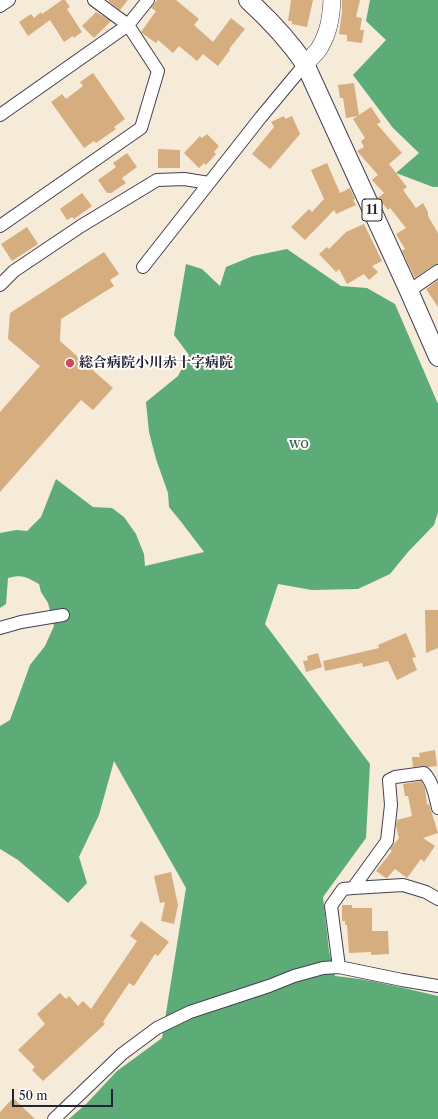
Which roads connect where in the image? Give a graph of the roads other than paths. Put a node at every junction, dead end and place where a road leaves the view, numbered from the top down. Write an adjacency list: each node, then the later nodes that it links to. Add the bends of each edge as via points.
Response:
1 (9, 0): 6 (street)
2 (94, 0): 7 (street)
3 (148, 0): 7 (street)
4 (248, 0): 8 (main road, 11, via 291,44)
5 (332, 0): 8 (street, via 328,31 320,48)
6 (0, 6)
7 (128, 25): 9 (street); 11 (street, via 158,71 141,128)
8 (305, 64): 10 (street); 15 (main road, 11)
9 (0, 115)
10 (209, 183): 12 (street); 14 (street, via 184,179 157,180 14,270)
11 (0, 226)
12 (143, 267)
13 (438, 271): 15 (street)
14 (0, 285)
15 (409, 291): 16 (main road, 11)
16 (438, 357)
17 (63, 615): 18 (street)
18 (0, 628)
19 (438, 808): 20 (street, via 429,778 424,773 389,780 387,841)
20 (353, 888): 21 (street, via 403,886 426,892); 22 (street, via 343,889 331,906)
21 (438, 899)
22 (339, 967): 23 (street); 24 (street, via 323,968 294,976 190,1012 157,1028 122,1054)
23 (438, 986)
24 (54, 1119)

